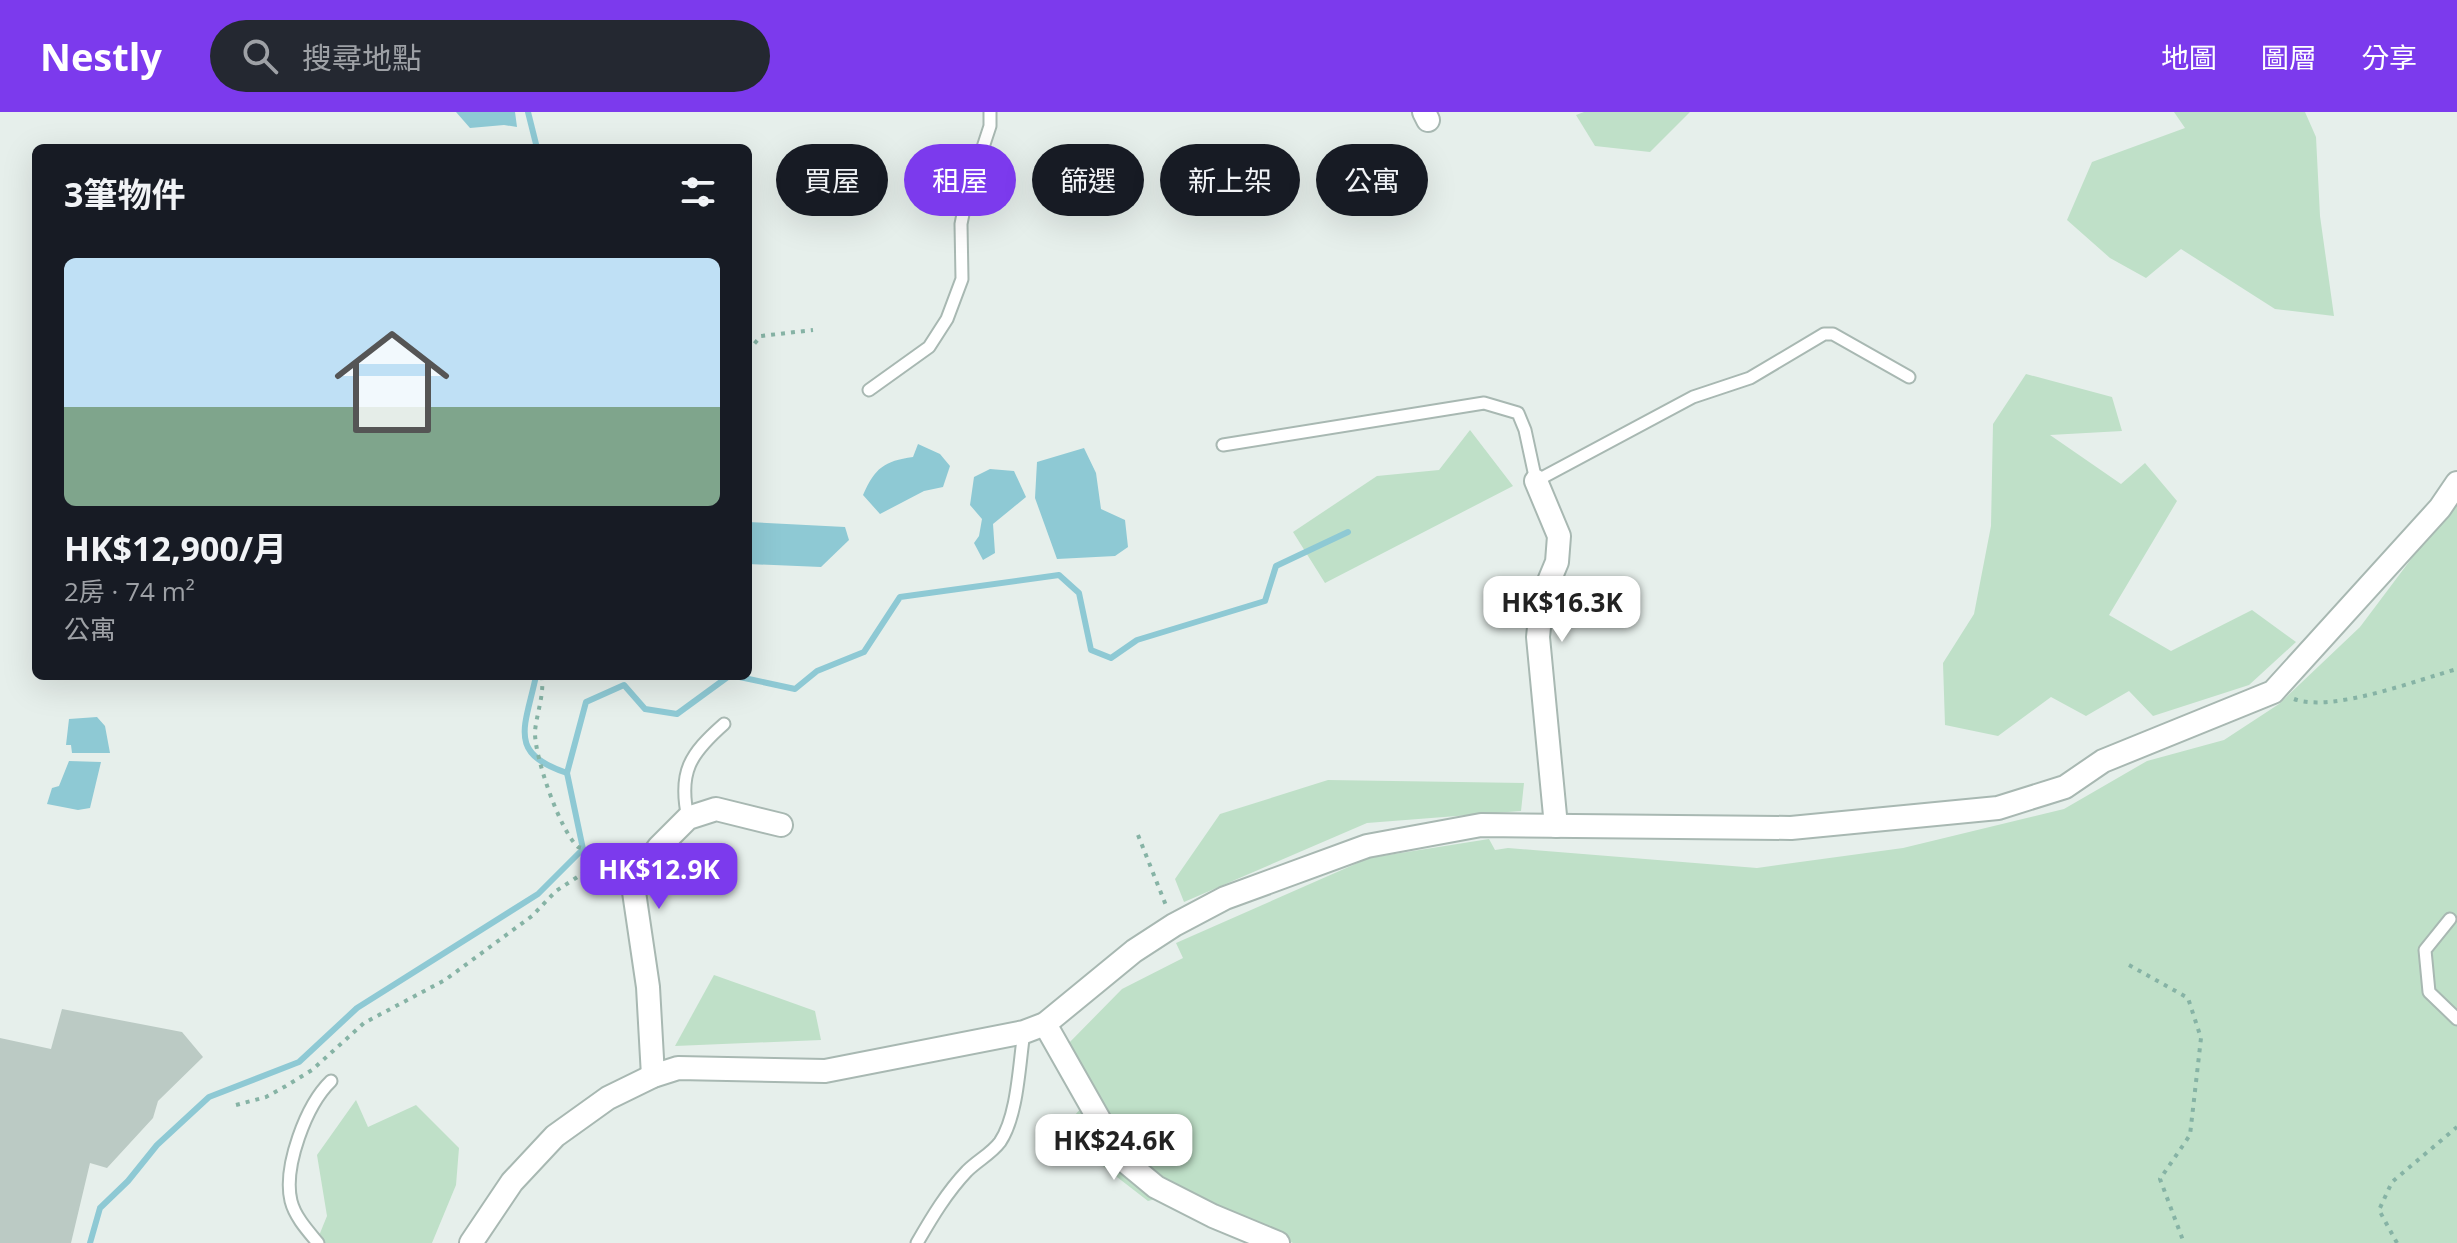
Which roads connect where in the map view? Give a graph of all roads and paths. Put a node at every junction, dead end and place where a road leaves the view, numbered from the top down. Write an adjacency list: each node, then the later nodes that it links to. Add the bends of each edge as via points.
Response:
1 (990, 112): 5 (lane, via 961,224 962,279 947,319 929,347)
2 (813, 330): 3 (path, via 761,336)
3 (752, 346)
4 (1909, 377): 7 (lane, via 1833,334 1824,334 1750,378 1693,397)
5 (869, 390)
6 (1223, 445): 7 (lane, via 1484,403 1518,413)
7 (1536, 481): 15 (street, via 1559,536 1557,562 1542,598 1538,637)
8 (2457, 483): 11 (street)
9 (2457, 669): 11 (path, via 2324,703 2300,702)
10 (542, 680): 24 (path, via 535,735 545,778 562,827 578,847 602,853 532,916 445,980 364,1023 286,1086)
11 (2273, 692): 15 (street, via 2103,761 2065,787 1998,808 1791,828)
12 (724, 724): 13 (lane, via 694,754 685,775 682,792)
13 (688, 818): 14 (street, via 716,809); 22 (street, via 659,847 634,892 648,987)
14 (781, 825)
15 (1556, 826): 18 (street, via 1481,825 1367,846 1225,898)
16 (1138, 835): 18 (path)
17 (2450, 919): 20 (lane, via 2425,950 2429,992)
18 (1174, 925): 21 (street)
19 (2129, 965): 30 (path, via 2188,998 2201,1038 2190,1135 2160,1179)
20 (2457, 1019)
21 (1035, 1028): 22 (street, via 825,1071 678,1068); 28 (lane, via 1006,1130 990,1154 969,1169 939,1205); 29 (street, via 1121,1158 1156,1187)
22 (653, 1076): 27 (street, via 608,1098 555,1136 512,1182)
23 (331, 1081): 26 (lane, via 295,1143 290,1200)
24 (236, 1105)
25 (2457, 1127): 31 (path, via 2392,1182 2379,1210)
26 (318, 1243)
27 (471, 1243)
28 (917, 1243)
29 (1278, 1243)
30 (2184, 1243)
31 (2397, 1243)

